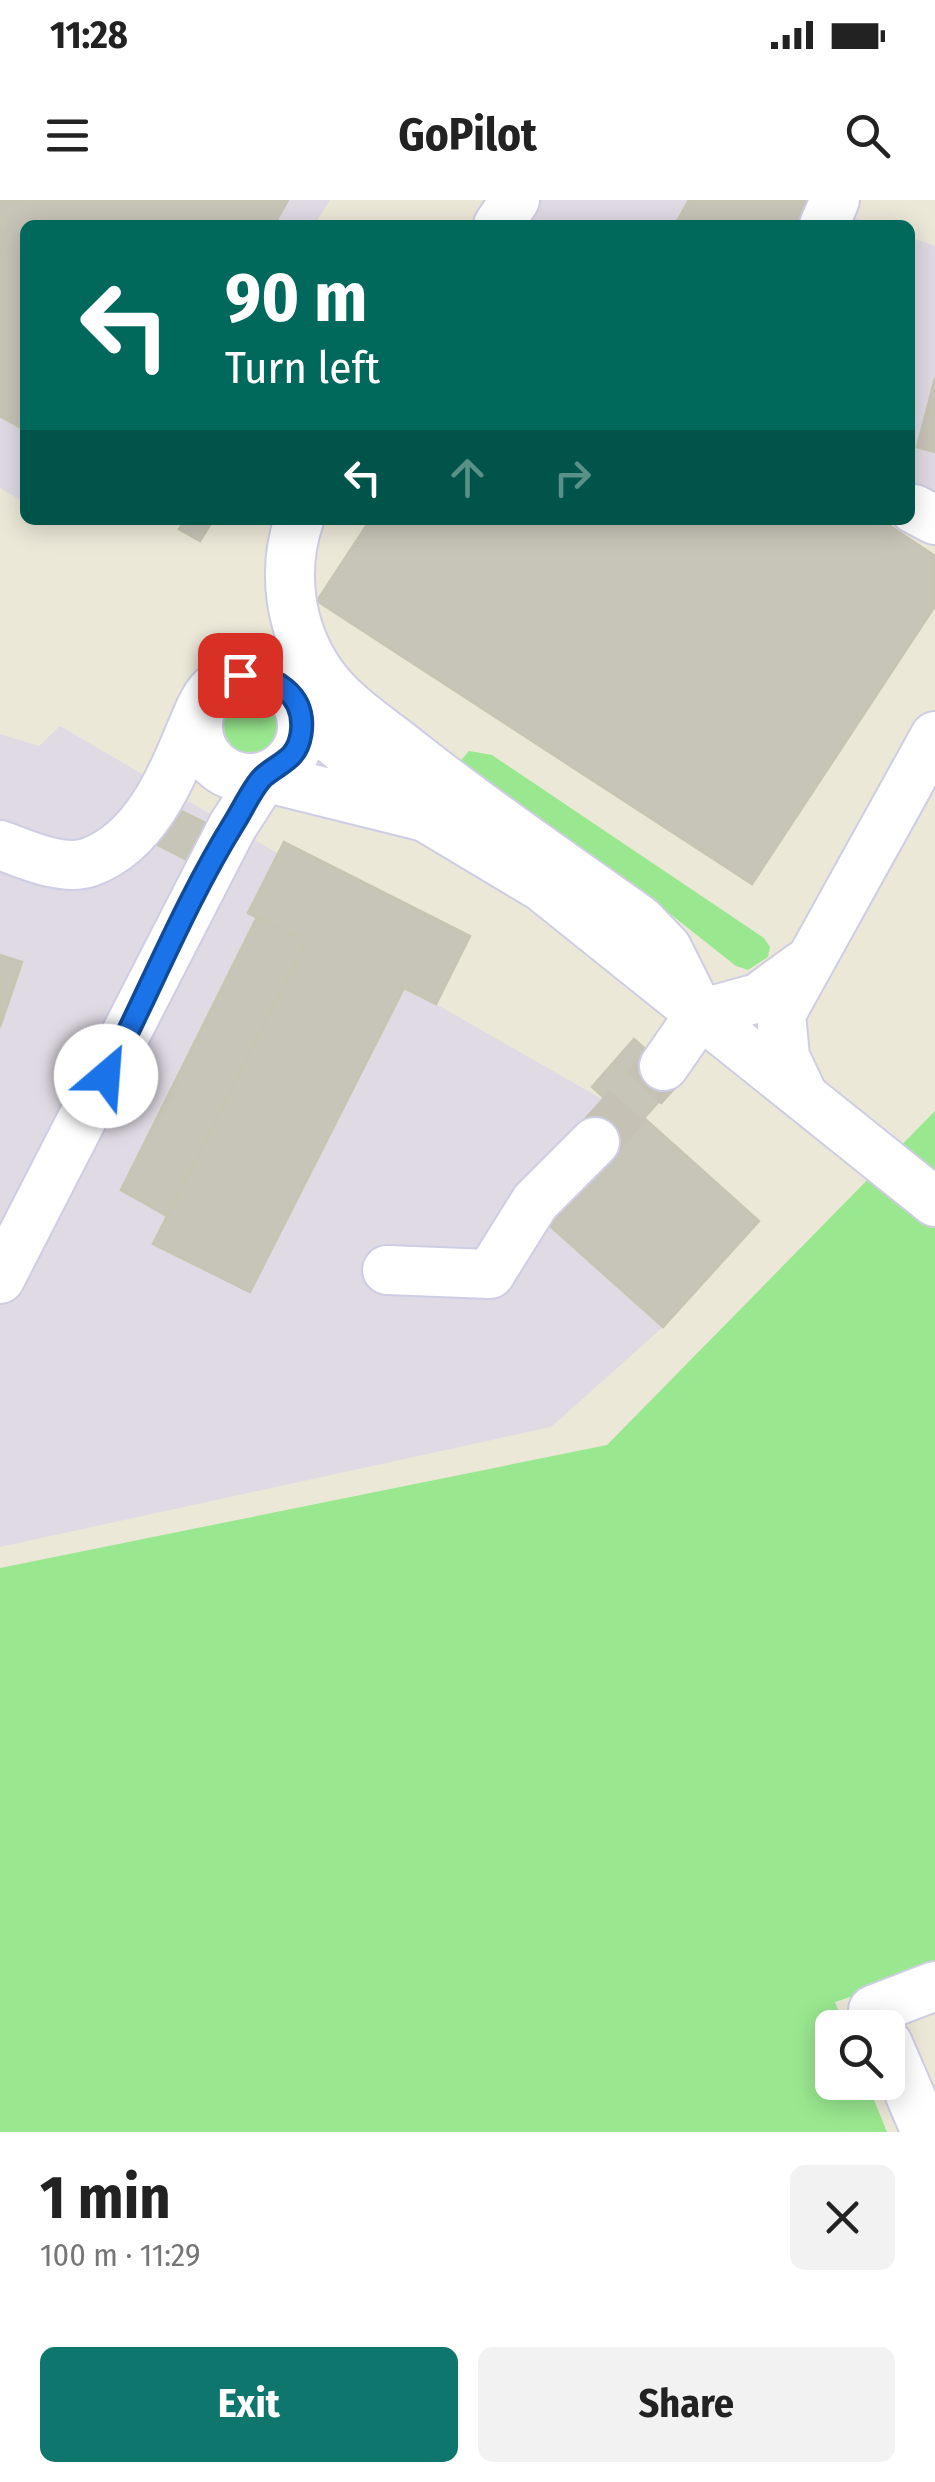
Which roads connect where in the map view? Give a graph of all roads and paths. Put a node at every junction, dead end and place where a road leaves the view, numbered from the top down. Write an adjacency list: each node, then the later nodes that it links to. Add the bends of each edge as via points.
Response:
1 (298, 525): 9 (lane, via 288,566 292,602 300,638 320,674 438,775 640,920 667,948)
2 (200, 709): 3 (lane, via 223,682 258,675 286,688); 5 (lane, via 207,756 232,776); 7 (lane, via 165,788 132,834 88,863 43,861)
3 (301, 714): 5 (lane, via 291,759); 6 (lane)
4 (935, 736): 8 (lane)
5 (264, 776): 6 (lane); 15 (lane)
6 (425, 816): 9 (lane, via 542,887)
7 (0, 846)
8 (813, 956): 9 (lane, via 758,998); 11 (lane, via 781,1014 780,1035)
9 (700, 1014): 10 (lane); 11 (lane)
10 (664, 1066)
11 (804, 1097): 13 (lane)
12 (595, 1142): 14 (lane, via 536,1202 490,1274)
13 (935, 1202)
14 (387, 1270)
15 (0, 1279)
16 (935, 1986): 17 (lane)
17 (873, 2010)
18 (905, 2083): 19 (lane)
19 (926, 2132)

